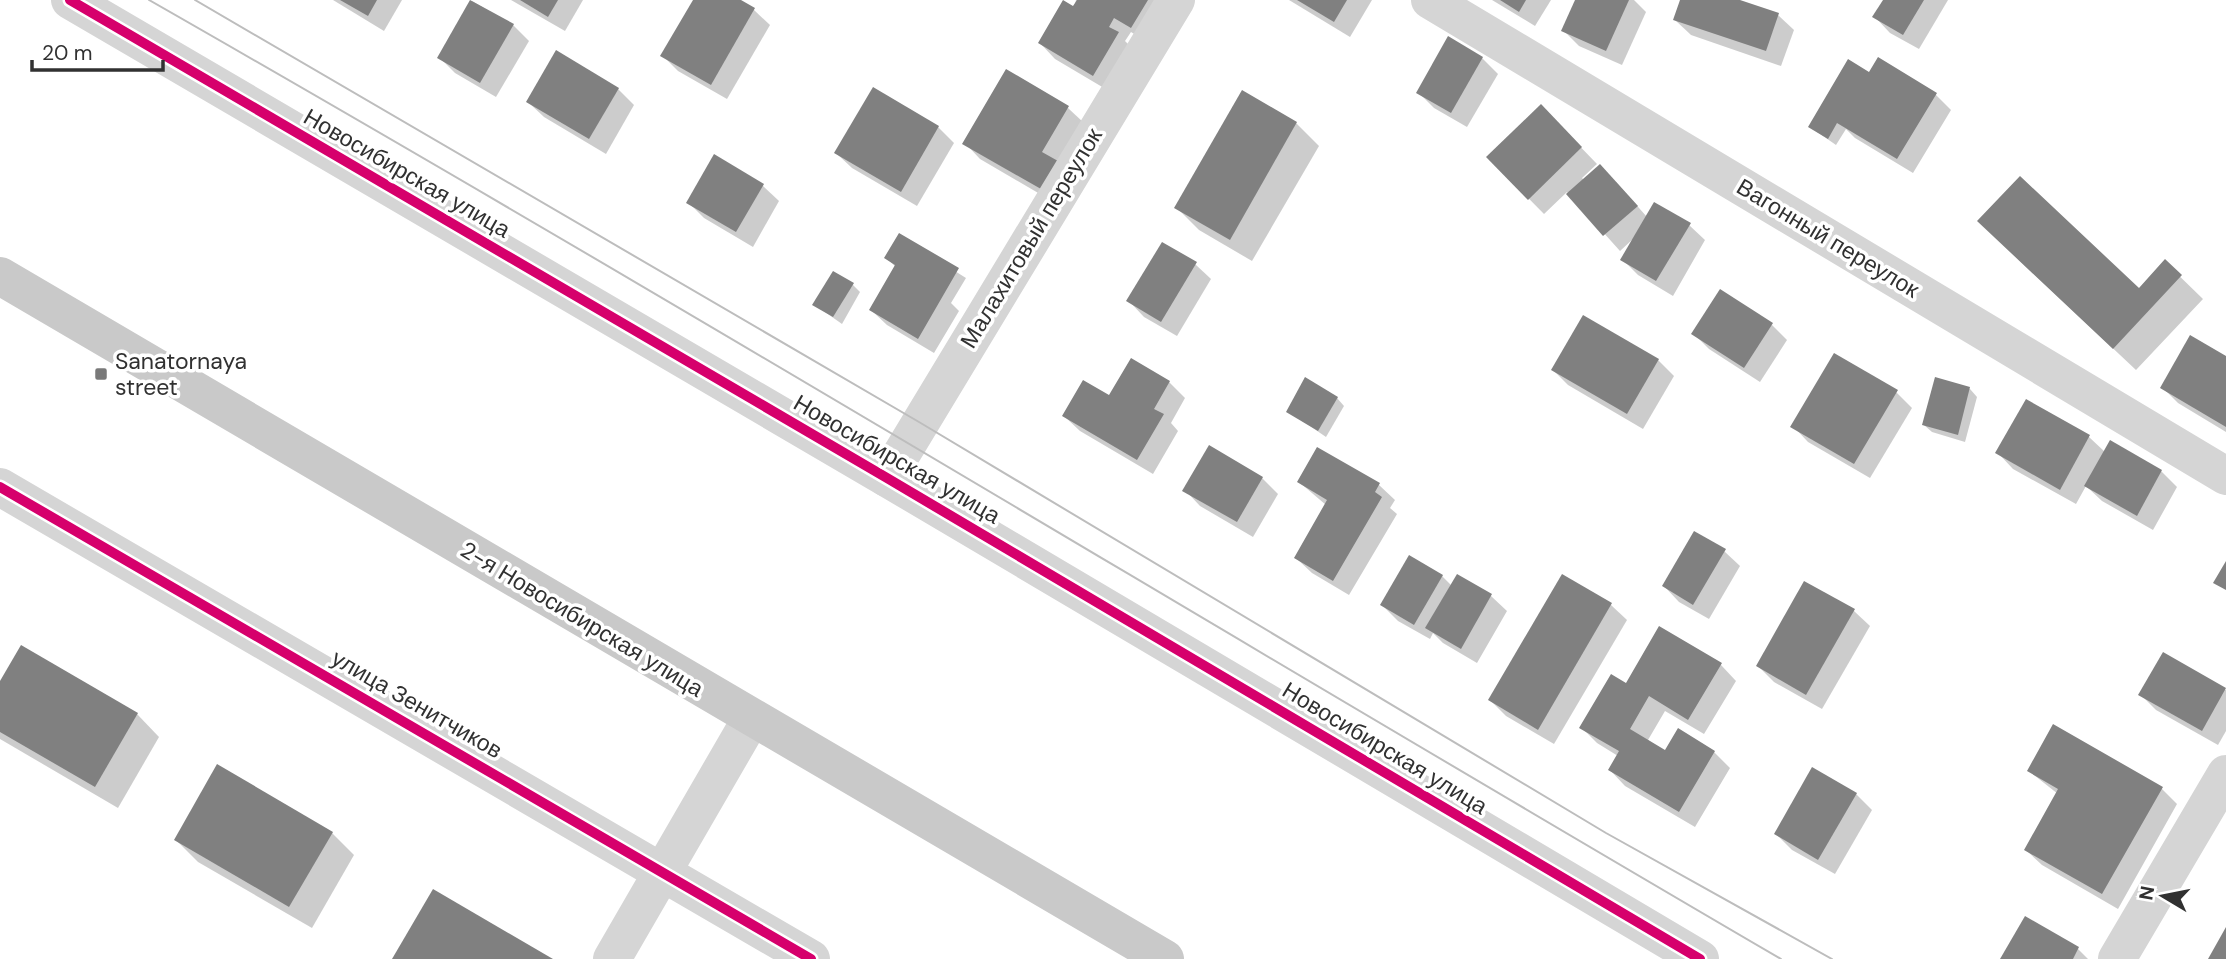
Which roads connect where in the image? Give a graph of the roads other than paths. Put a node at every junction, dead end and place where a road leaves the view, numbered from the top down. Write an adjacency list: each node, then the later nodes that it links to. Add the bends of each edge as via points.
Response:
1 (69, 0): 6 (street, Новосибирская улица)
2 (1176, 0): 6 (street, Малахитовый переулок)
3 (1430, 0): 5 (street, Вагонный переулок)
4 (0, 276): 8 (main road, 2-я Новосибирская улица)
5 (2226, 476)
6 (887, 478): 14 (street, Новосибирская улица)
7 (0, 487): 10 (street, улица Зенитчиков)
8 (751, 719): 10 (street); 13 (main road, 2-я Новосибирская улица)
9 (2226, 774): 15 (street)
10 (662, 871): 11 (street); 12 (street, улица Зенитчиков)
11 (612, 959)
12 (811, 959)
13 (1165, 959)
14 (1700, 959)
15 (2117, 959)

